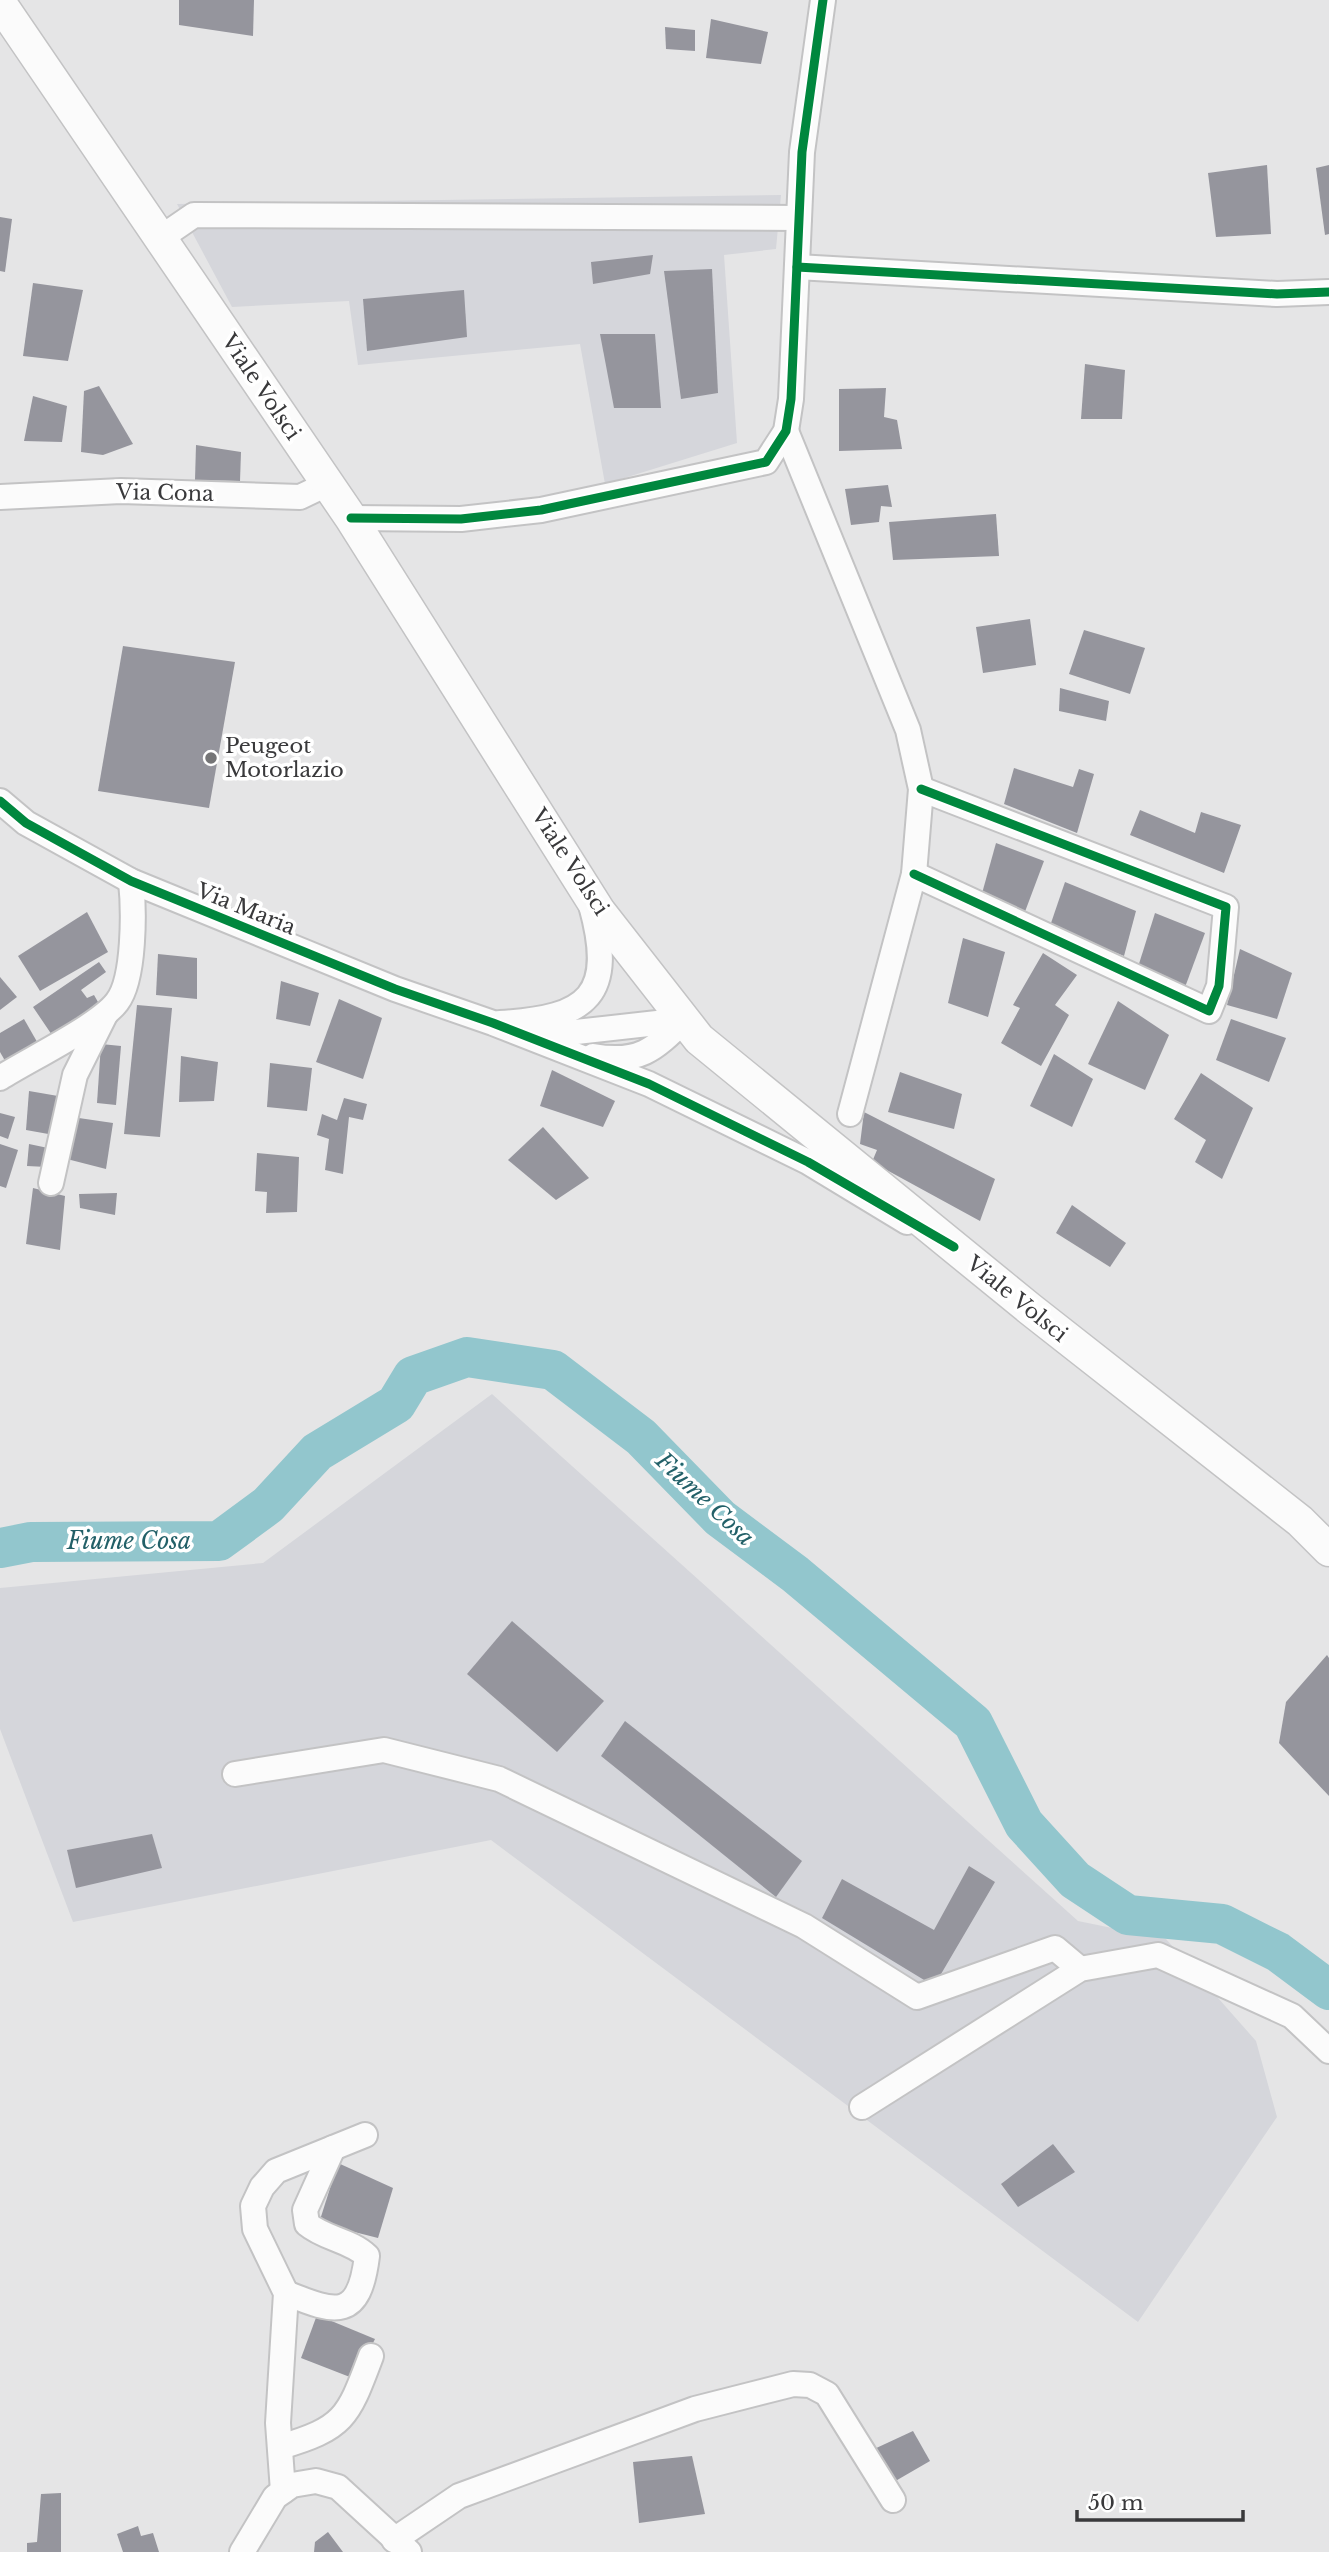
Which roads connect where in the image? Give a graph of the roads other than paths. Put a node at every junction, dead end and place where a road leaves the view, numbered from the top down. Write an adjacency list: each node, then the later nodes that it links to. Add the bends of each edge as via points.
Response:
1 (822, 0): 3 (street, via 802,152)
2 (0, 3): 4 (main road, Viale Volsci)
3 (799, 218): 4 (street, via 194,215); 5 (street)
4 (159, 239): 8 (main road, Viale Volsci)
5 (797, 267): 6 (street, via 1277,294); 7 (street)
6 (1329, 292)
7 (786, 431): 10 (street, via 766,462 541,510 461,519); 11 (street, via 908,730)
8 (327, 484): 9 (street, Via Cona, via 300,496 121,491); 10 (main road, Viale Volsci)
9 (0, 496)
10 (351, 518): 15 (main road, Viale Volsci)
11 (921, 789): 13 (street); 13 (street, via 1226,907 1219,986 1209,1011)
12 (0, 801): 14 (street, Via Maria, via 26,823)
13 (914, 874): 21 (street)
14 (131, 881): 16 (street, via 135,922 129,963 119,1001); 18 (street, Via Maria, via 395,989)
15 (587, 891): 17 (main road, Viale Volsci); 18 (street, via 602,958 593,992 579,1006 540,1021)
16 (107, 1011): 20 (street); 22 (street, via 75,1075)
17 (684, 1020): 18 (street, via 576,1032); 19 (street, via 655,1048 631,1057); 23 (main road, Viale Volsci, via 699,1039)
18 (492, 1023): 19 (street)
19 (561, 1051): 23 (street, via 649,1084 758,1136)
20 (0, 1078)
21 (850, 1114)
22 (51, 1183)
23 (954, 1247): 24 (main road, Viale Volsci, via 1300,1521)
24 (1329, 1550)
25 (235, 1774): 26 (street, via 384,1750 499,1779 804,1926 917,1997 1055,1948)
26 (1080, 1969): 27 (street, via 1158,1955 1292,2016); 28 (street)
27 (1329, 2050)
28 (862, 2107)
29 (365, 2135): 30 (street)
30 (333, 2148): 31 (street, via 276,2171 253,2206 255,2229); 31 (street, via 305,2210 307,2224 359,2248 367,2256 365,2272 356,2299 345,2306 326,2309)
31 (286, 2294): 33 (street)
32 (371, 2356): 33 (street, via 353,2404 335,2426)
33 (280, 2447): 34 (street)
34 (284, 2491): 36 (street, via 292,2485 316,2482 338,2487); 37 (street, via 275,2497)
35 (893, 2500): 36 (street, via 827,2394 810,2385 793,2384 695,2409 459,2496)
36 (401, 2546)
37 (242, 2552)

